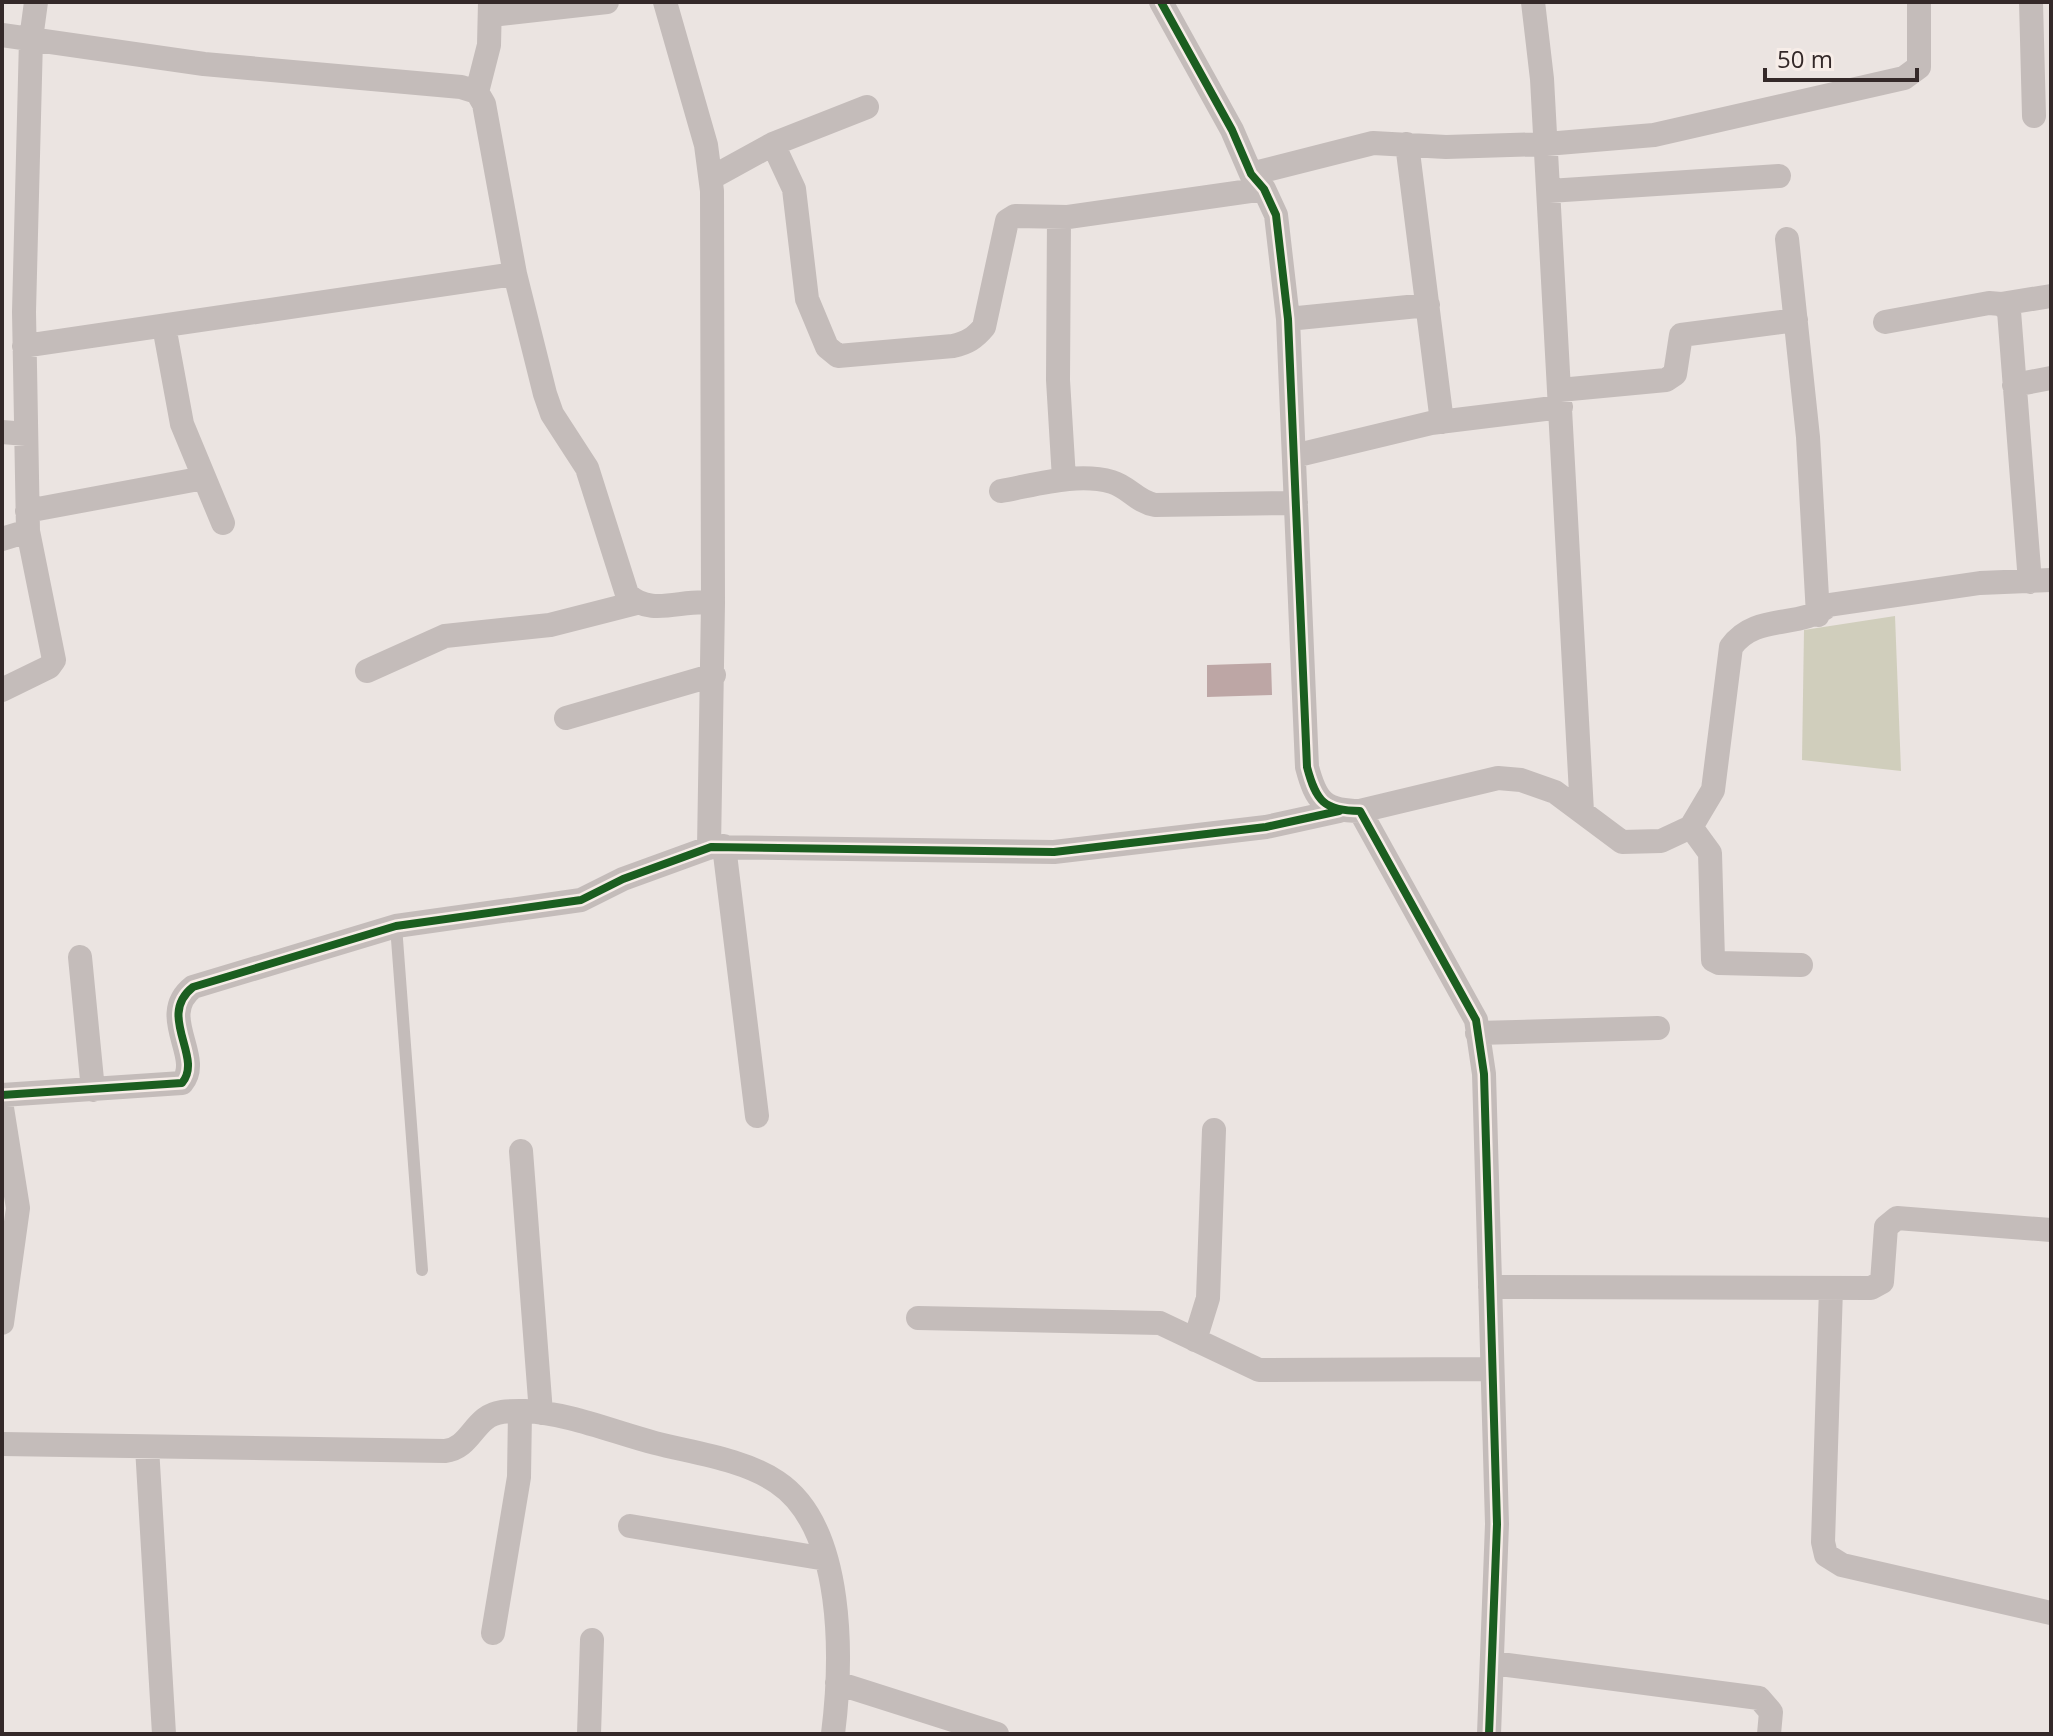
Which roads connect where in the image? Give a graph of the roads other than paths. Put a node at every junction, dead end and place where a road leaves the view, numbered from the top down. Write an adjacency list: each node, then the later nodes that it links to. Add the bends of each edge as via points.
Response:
1 (36, 2): 10 (street)
2 (607, 2): 8 (street)
3 (665, 2): 18 (street)
4 (1161, 2): 19 (street)
5 (1533, 2): 16 (street)
6 (1919, 2): 16 (street, via 1919,67 1904,78 1688,129)
7 (2031, 2): 13 (street)
8 (491, 8): 11 (street, via 489,45)
9 (2, 35): 10 (street)
10 (31, 39): 11 (street, via 179,61); 31 (street)
11 (477, 92): 23 (street, via 484,104)
12 (867, 107): 14 (street)
13 (2034, 116)
14 (773, 144): 18 (street); 21 (street, via 794,189 807,299 827,347 838,356 967,343 984,327 1007,221 1015,216)
15 (1407, 144): 16 (street); 19 (street, via 1355,145); 26 (street)
16 (1546, 144): 20 (street)
17 (1779, 176): 20 (street)
18 (711, 178): 47 (street)
19 (1257, 182): 21 (street); 27 (street, via 1276,215)
20 (1549, 191): 34 (street)
21 (1059, 218): 39 (street, via 1058,380)
22 (1787, 239): 28 (street)
23 (515, 274): 30 (street); 46 (street, via 545,394 587,468 627,594)
24 (2051, 296): 25 (street)
25 (2001, 304): 29 (street); 33 (street, via 2009,311)
26 (1428, 305): 27 (street); 35 (street)
27 (1288, 319): 37 (street)
28 (1796, 320): 34 (street, via 1686,332 1678,339 1675,374 1666,380); 48 (street)
29 (1885, 322)
30 (164, 326): 31 (street); 38 (street, via 182,424)
31 (24, 346): 36 (street)
32 (2051, 378): 33 (street)
33 (2014, 385): 45 (street)
34 (1560, 398): 35 (street); 54 (street)
35 (1442, 422): 37 (street)
36 (14, 433): 42 (street)
37 (1294, 456): 41 (street)
38 (204, 478): 42 (street); 43 (street)
39 (1064, 479): 40 (street); 41 (street, via 1113,482 1137,500 1155,505)
40 (1001, 491)
41 (1296, 503): 53 (street, via 1307,767 1313,792)
42 (28, 521): 44 (street); 51 (street, via 54,660)
43 (223, 523)
44 (2, 539)
45 (2040, 581): 48 (street, via 1980,583 1829,605)
46 (636, 603): 47 (street); 49 (street, via 550,625 445,636)
47 (713, 603): 50 (street)
48 (1818, 615): 55 (street, via 1741,632 1731,647 1713,790)
49 (367, 671)
50 (714, 675): 52 (street); 56 (street)
51 (2, 690)
52 (566, 718)
53 (1350, 811): 54 (street, via 1498,778 1542,786); 56 (street, via 1266,827 1054,852); 61 (street, via 1476,1020)
54 (1582, 812): 55 (street, via 1622,842 1661,841)
55 (1691, 827): 59 (street, via 1710,853 1713,960)
56 (717, 847): 57 (street, via 623,879 581,900); 65 (street)
57 (396, 926): 62 (street, via 193,987 177,1008 185,1080); 69 (lane)
58 (80, 957): 62 (street)
59 (1801, 965)
60 (1658, 1028): 61 (street)
61 (1477, 1033): 70 (street, via 1484,1074)
62 (93, 1090): 63 (street)
63 (2, 1095)
64 (2, 1108): 73 (street, via 18,1208)
65 (757, 1116)
66 (1214, 1130): 74 (street, via 1208,1298)
67 (521, 1151): 76 (street)
68 (2051, 1230): 71 (street, via 1897,1218 1886,1227 1882,1282 1871,1288)
69 (422, 1270)
70 (1490, 1287): 71 (street); 75 (street)
71 (1831, 1288): 81 (street, via 1826,1555 1842,1565)
72 (918, 1318): 74 (street, via 1142,1320)
73 (2, 1323)
74 (1195, 1340): 75 (street, via 1259,1370)
75 (1492, 1369): 84 (street, via 1497,1524)
76 (530, 1412): 78 (street, via 486,1418 454,1450 445,1451); 80 (street, via 738,1465 777,1482 812,1524); 82 (street)
77 (2, 1444): 78 (street)
78 (147, 1447): 86 (street)
79 (630, 1526): 80 (street)
80 (826, 1559): 85 (street, via 834,1595)
81 (2051, 1613)
82 (493, 1633)
83 (592, 1640): 87 (street)
84 (1492, 1663): 90 (street); 91 (street, via 1759,1698 1771,1712)
85 (837, 1683): 88 (street); 89 (street)
86 (164, 1734)
87 (589, 1734)
88 (833, 1734)
89 (997, 1734)
90 (1489, 1734)
91 (1769, 1734)

